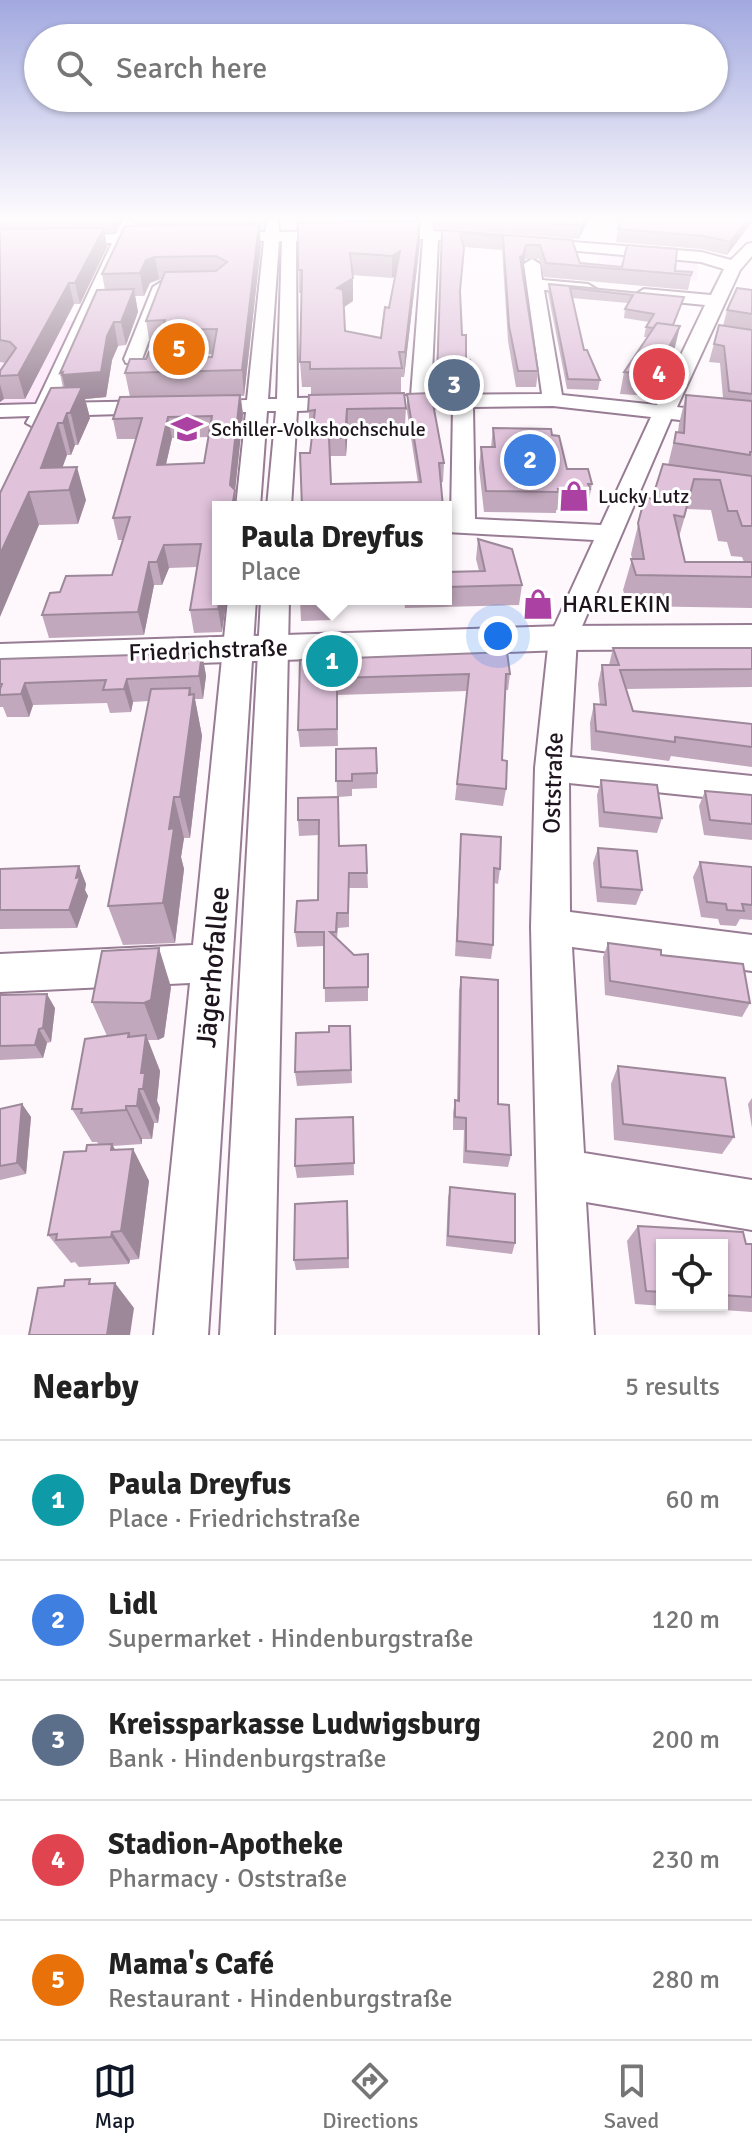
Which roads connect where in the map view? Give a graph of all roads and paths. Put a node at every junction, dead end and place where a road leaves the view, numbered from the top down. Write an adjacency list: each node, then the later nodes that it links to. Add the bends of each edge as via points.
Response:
1 (103, 280): 19 (street, via 100,304)
2 (276, 280): 18 (street)
3 (285, 280): 17 (street)
4 (425, 280): 16 (street)
5 (533, 280): 7 (street)
6 (727, 280): 11 (street, Oststraße)
7 (535, 284): 9 (street); 15 (street)
8 (174, 287): 13 (street, via 159,287 145,304)
9 (598, 290)
10 (629, 293): 11 (street)
11 (718, 298): 12 (street); 21 (street, Oststraße, via 707,333)
12 (742, 298)
13 (133, 359)
14 (463, 400): 15 (street); 16 (street); 28 (street)
15 (553, 400): 21 (street)
16 (421, 401): 17 (street)
17 (287, 405): 18 (street); 27 (street)
18 (255, 406): 19 (street); 26 (street)
19 (42, 410): 20 (street); 23 (street)
20 (0, 411)
21 (663, 411): 22 (street); 24 (street, Oststraße)
22 (752, 422)
23 (30, 438)
24 (633, 478): 25 (street); 29 (street, Oststraße)
25 (663, 482)
26 (248, 501)
27 (279, 501)
28 (454, 525): 29 (street)
29 (609, 533): 33 (street, Oststraße)
30 (244, 605): 34 (street, Jägerhofallee)
31 (273, 605): 34 (street, Jägerhofallee)
32 (752, 637): 33 (main road, Friedrichstraße)
33 (563, 638): 34 (main road, Friedrichstraße); 36 (street, Oststraße)
34 (256, 648): 35 (main road, Friedrichstraße); 40 (street, Jägerhofallee); 45 (street, Jägerhofallee)
35 (0, 657)
36 (552, 768): 37 (street); 38 (street, Oststraße)
37 (752, 789)
38 (551, 927): 39 (street); 42 (street, Oststraße)
39 (752, 953)
40 (212, 963): 41 (street); 44 (street, Jägerhofallee)
41 (0, 973)
42 (561, 1174): 43 (street); 46 (street, Oststraße)
43 (752, 1205)
44 (181, 1335)
45 (247, 1335)
46 (567, 1335)

